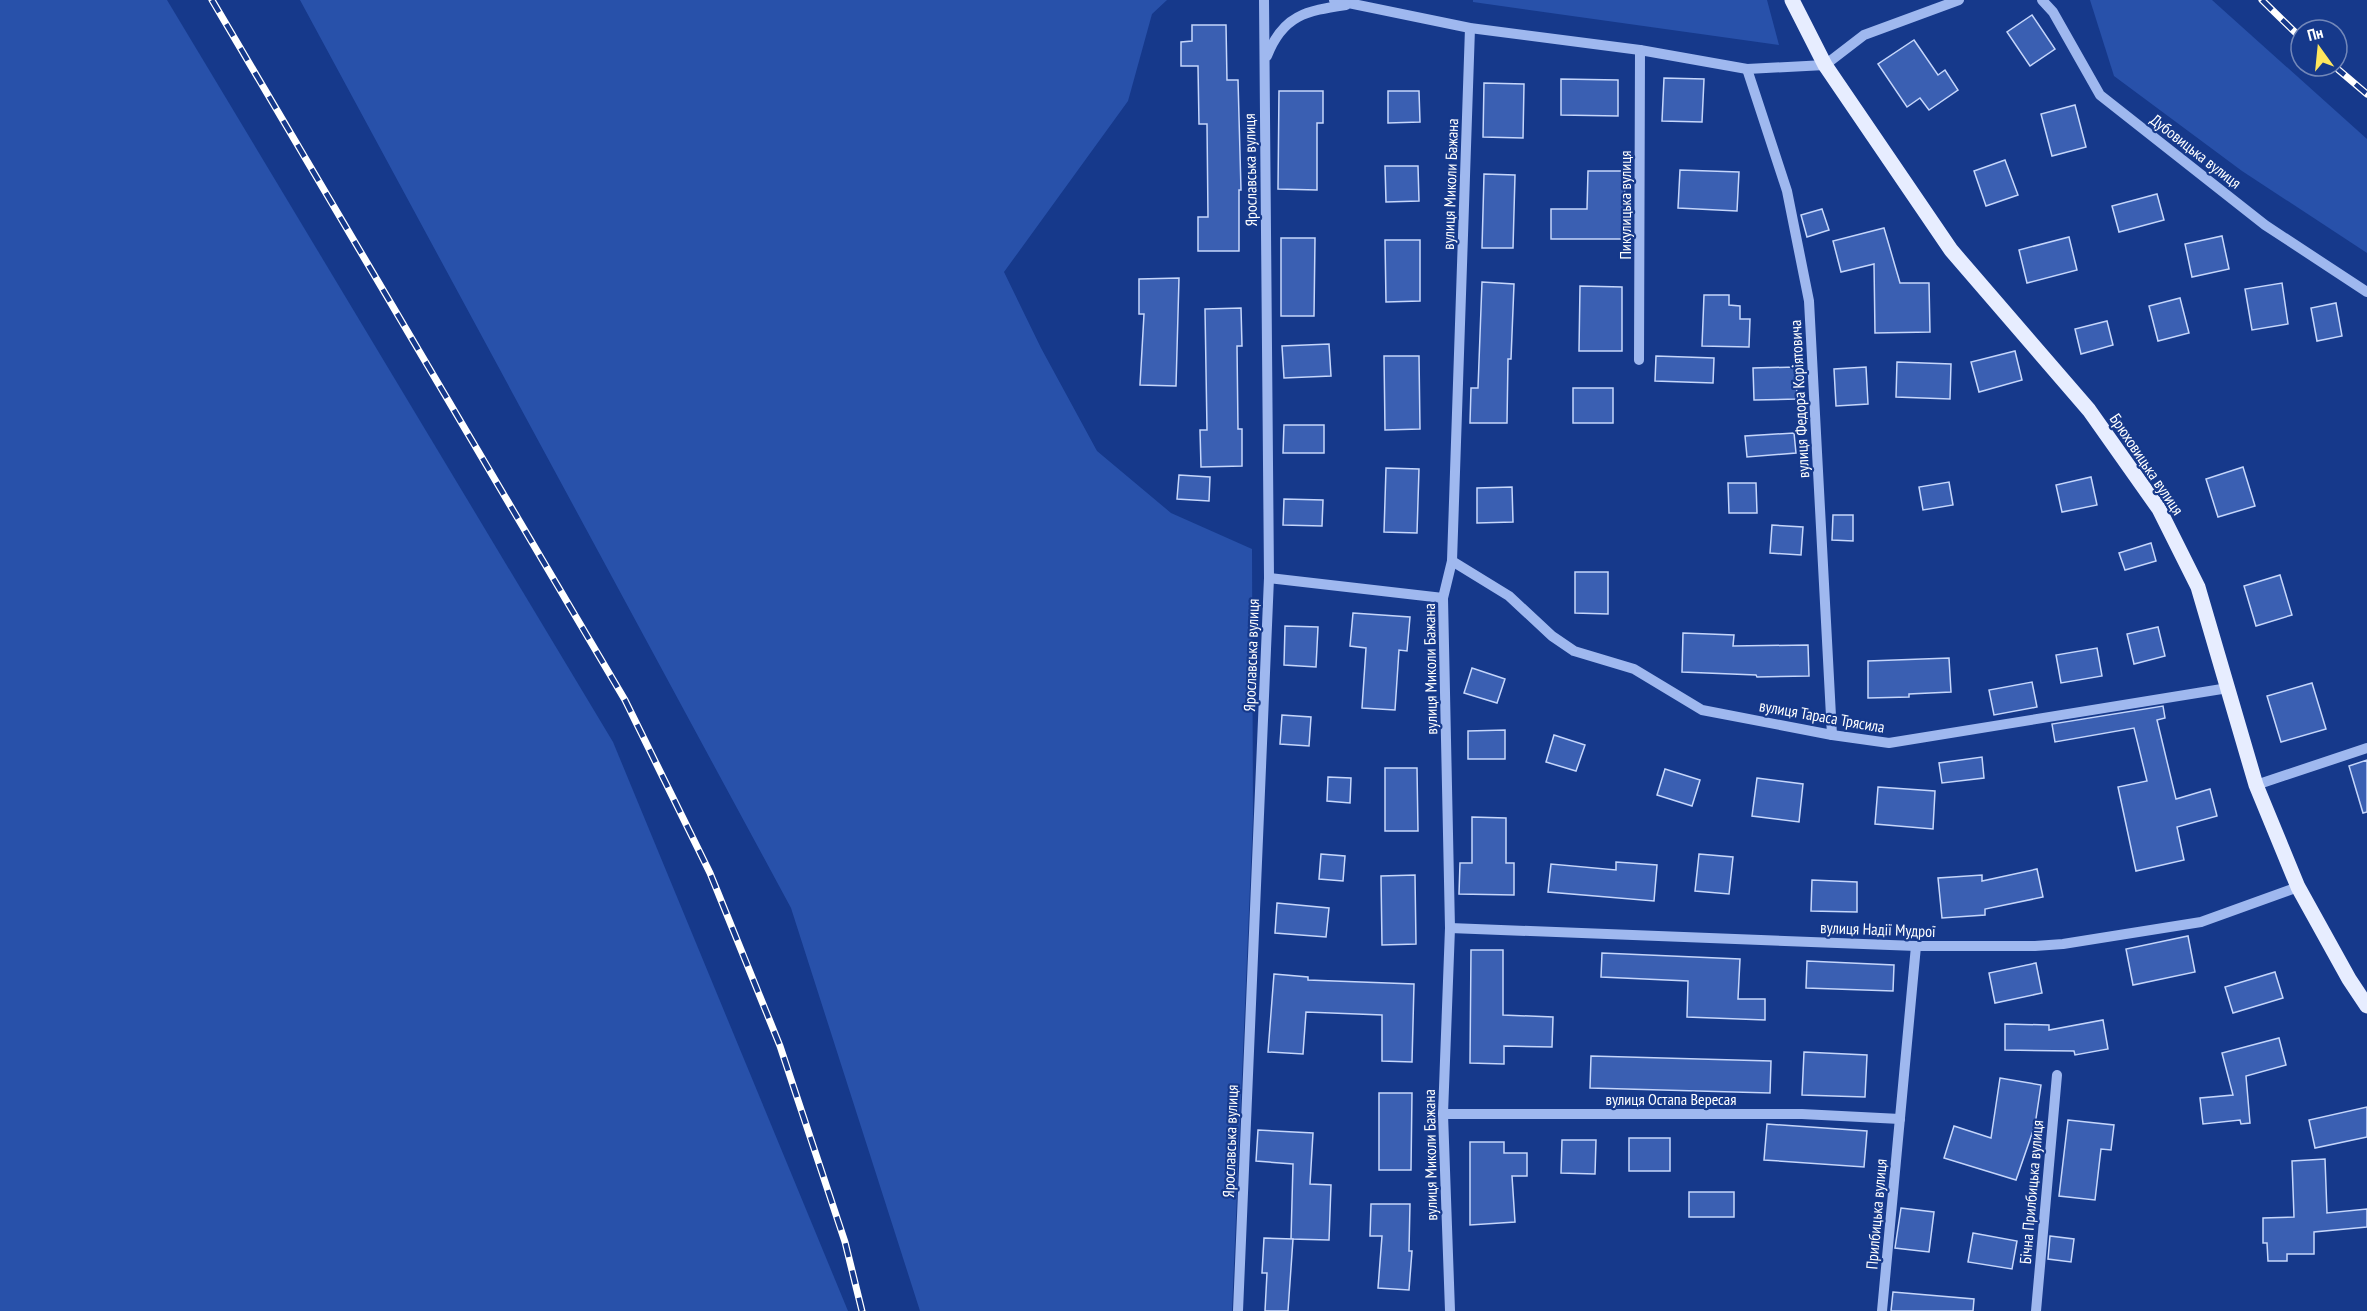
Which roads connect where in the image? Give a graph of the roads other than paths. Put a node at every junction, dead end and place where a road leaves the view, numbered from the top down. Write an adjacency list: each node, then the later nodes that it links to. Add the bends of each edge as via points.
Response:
1 (1264, 0): 9 (street, Ярославська вулиця)
2 (1334, 0): 6 (street)
3 (1792, 0): 10 (main road, Брюховицька вулиця)
4 (1959, 0): 10 (street, via 1864,35)
5 (2042, 0): 12 (street, Дубовицька вулиця, via 2053,12 2100,95 2265,225)
6 (1351, 4): 7 (street); 9 (street, via 1311,10 1295,18 1274,37)
7 (1470, 28): 8 (street); 14 (street, вулиця Миколи Бажана)
8 (1640, 50): 11 (street); 13 (street, Пикулицька вулиця)
9 (1264, 62): 15 (street, Ярославська вулиця)
10 (1825, 64): 11 (street); 17 (main road, Брюховицька вулиця, via 1952,250 2089,410 2159,509 2198,587)
11 (1747, 69): 18 (street, вулиця Федора Коріятовича, via 1787,191 1809,301)
12 (2367, 292)
13 (1639, 360)
14 (1452, 561): 16 (street, вулиця Миколи Бажана); 18 (street, вулиця Тараса Трясила, via 1509,596 1574,651 1634,669 1702,710)
15 (1269, 578): 16 (street); 28 (street, Ярославська вулиця)
16 (1443, 598): 22 (street, вулиця Миколи Бажана)
17 (2228, 688): 18 (street, вулиця Тараса Трясила, via 1889,743); 20 (main road, Брюховицька вулиця)
18 (1832, 735)
19 (2367, 748): 20 (street)
20 (2256, 785): 21 (main road, Брюховицька вулиця)
21 (2298, 887): 23 (street, вулиця Надії Мудрої, via 2201,922 2063,944); 24 (main road, Брюховицька вулиця)
22 (1450, 928): 23 (street, вулиця Надії Мудрої); 26 (street, вулиця Миколи Бажана)
23 (1916, 946): 27 (street, Прилбицька вулиця)
24 (2367, 1006)
25 (2057, 1075): 31 (street, Бічна Прилбицька вулиця)
26 (1443, 1114): 27 (street, вулиця Остапа Вересая, via 1802,1114); 29 (street, вулиця Миколи Бажана)
27 (1900, 1119): 30 (street, Прилбицька вулиця)
28 (1238, 1311)
29 (1450, 1311)
30 (1882, 1311)
31 (2036, 1311)

